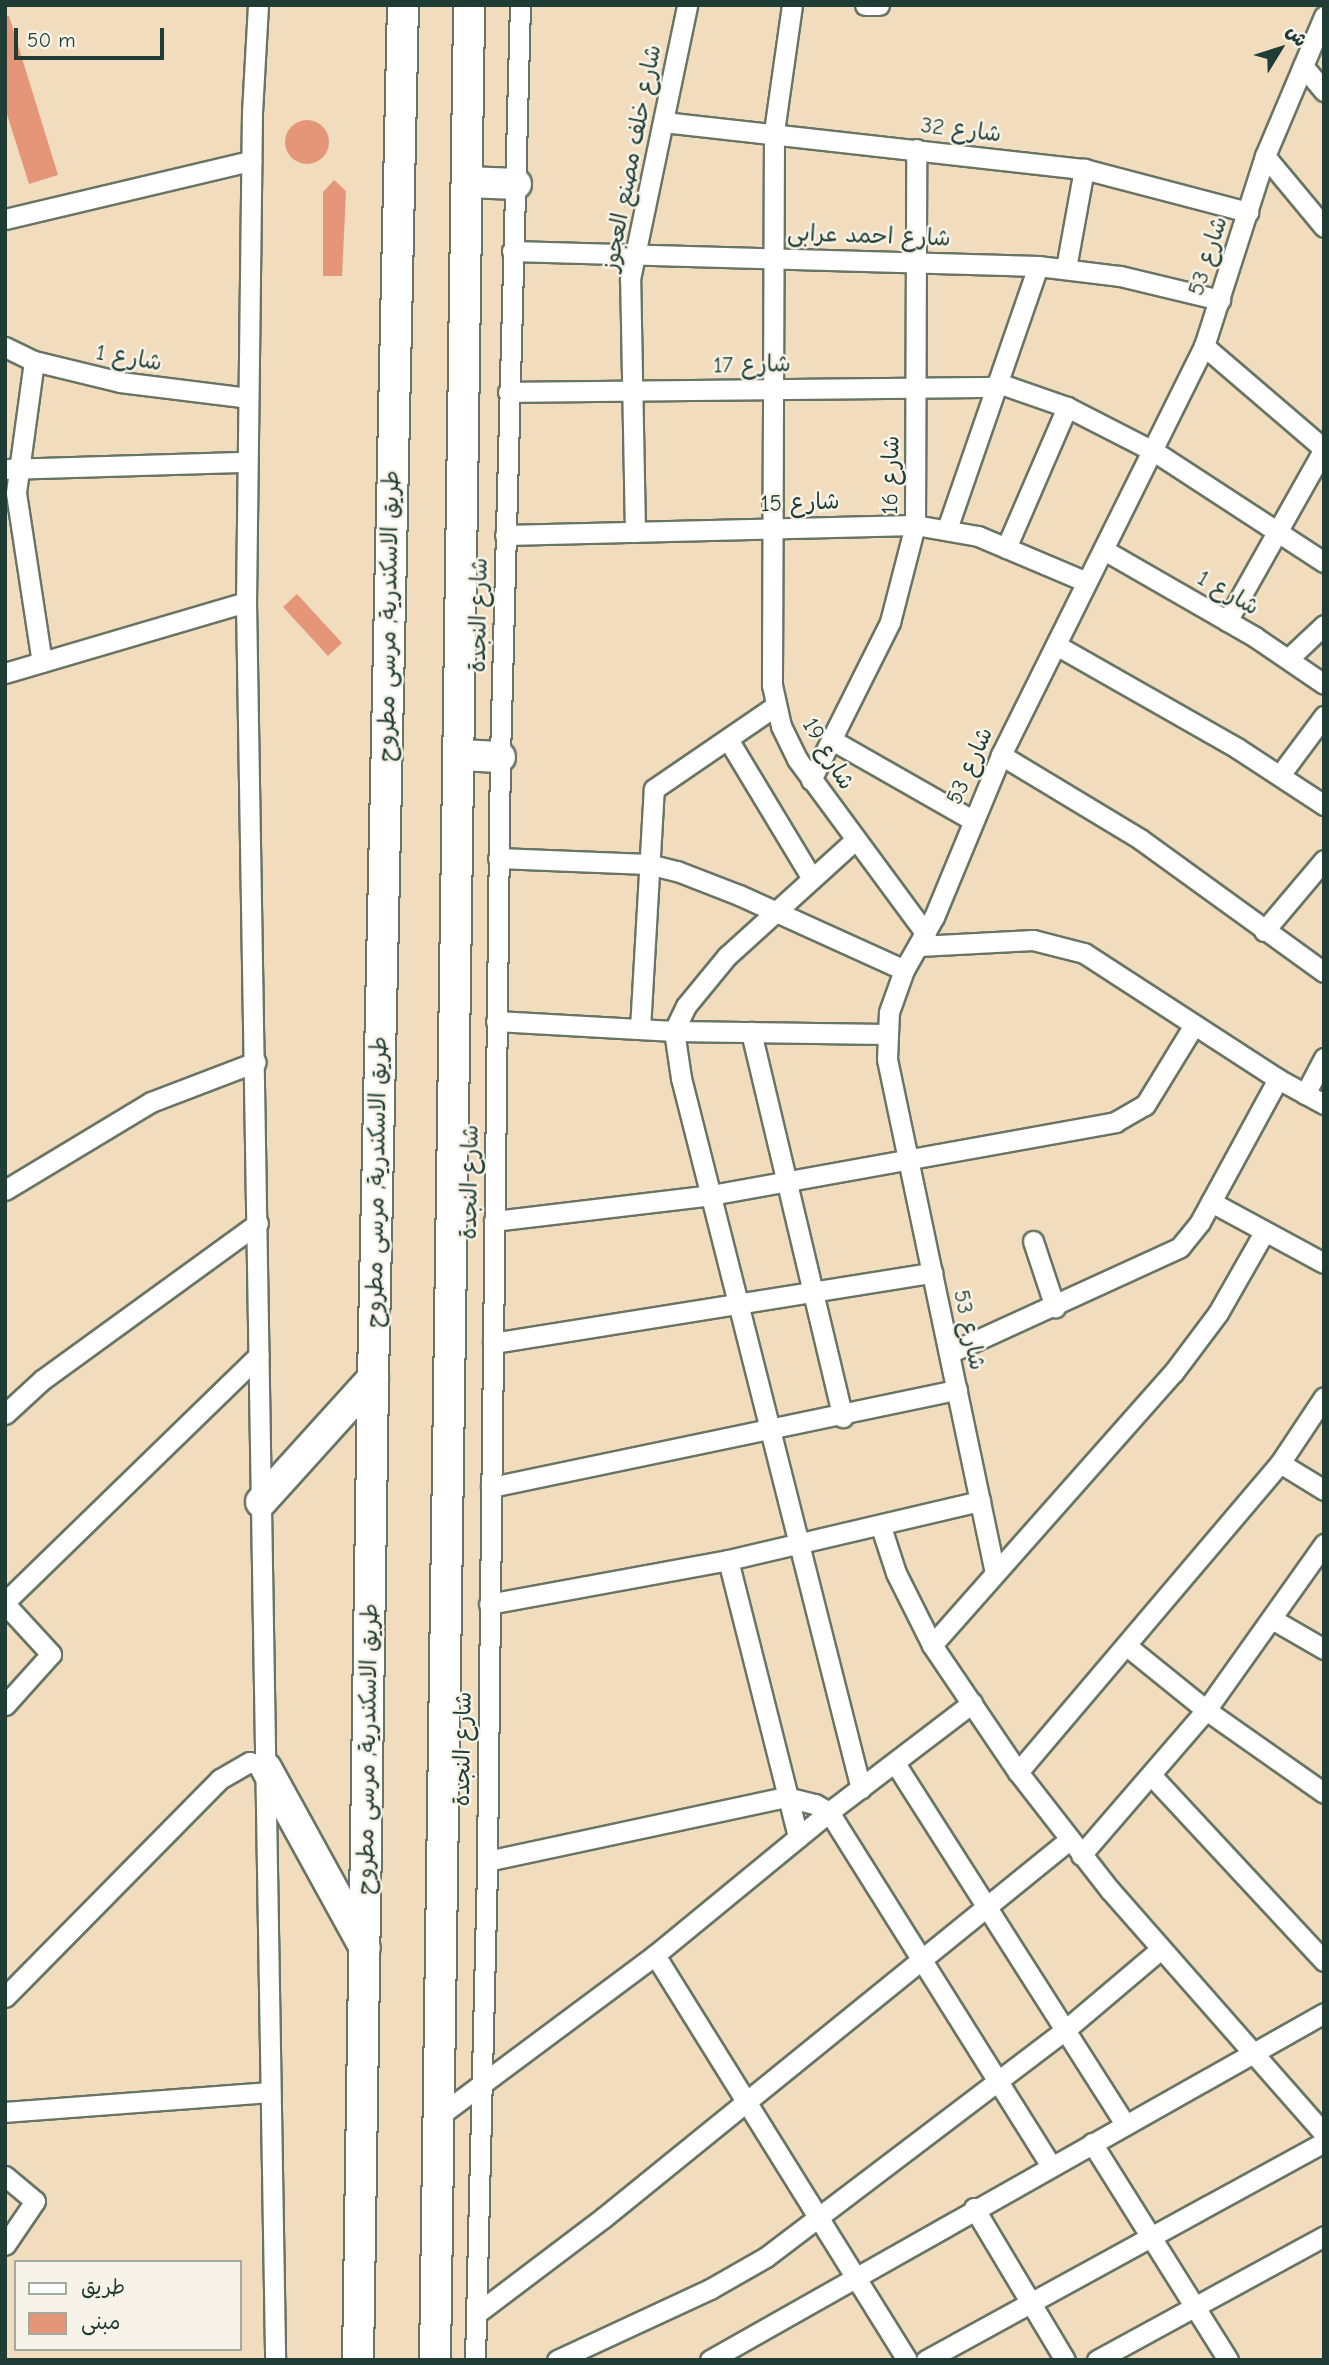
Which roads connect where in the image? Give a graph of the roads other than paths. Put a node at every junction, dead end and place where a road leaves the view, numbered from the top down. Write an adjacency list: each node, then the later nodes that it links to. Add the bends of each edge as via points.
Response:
1 (258, 5): 16 (street)
2 (403, 5): 112 (main road, طريق الاسكندرية, مرسى مطروح)
3 (469, 5): 18 (main road)
4 (520, 5): 19 (street, شارع النجدة)
5 (687, 5): 12 (street, شارع خلف مصنع العجوز)
6 (792, 5): 13 (street, شارع 19)
7 (865, 5): 8 (street)
8 (879, 5)
9 (1324, 16): 10 (street, شارع 53)
10 (1303, 66): 11 (street); 15 (street, شارع 53)
11 (1324, 91)
12 (664, 122): 13 (street, شارع 32); 24 (street, شارع خلف مصنع العجوز)
13 (774, 132): 14 (street, شارع 32); 25 (street, شارع 19)
14 (916, 149): 17 (street, شارع 32); 26 (street, شارع 16)
15 (1265, 156): 20 (street, شارع 53); 22 (street)
16 (251, 161): 21 (street); 38 (street)
17 (1084, 169): 20 (street, شارع 32); 28 (street)
18 (467, 182): 19 (main road); 67 (main road)
19 (516, 184): 23 (street, شارع النجدة)
20 (1248, 212): 29 (street, شارع 53)
21 (5, 219)
22 (1324, 228)
23 (512, 251): 24 (street, شارع احمد عرابى); 36 (street, شارع النجدة)
24 (637, 254): 25 (street, شارع احمد عرابى); 37 (street, شارع خلف مصنع العجوز, via 631,279)
25 (773, 258): 26 (street, شارع احمد عرابى); 35 (street, شارع 19)
26 (917, 262): 27 (street, شارع احمد عرابى); 34 (street, شارع 16)
27 (1038, 266): 28 (street, شارع احمد عرابى); 33 (street)
28 (1066, 268): 29 (street, شارع احمد عرابى)
29 (1220, 300): 30 (street, شارع 53)
30 (1204, 345): 40 (street); 41 (street, شارع 53)
31 (5, 347): 32 (street, شارع 1)
32 (34, 361): 38 (street, شارع 1, via 120,382); 43 (street)
33 (997, 385): 34 (street, شارع 17); 39 (street, شارع 17); 46 (street)
34 (918, 388): 35 (street, شارع 17); 44 (street, شارع 16)
35 (773, 389): 37 (street, شارع 17); 45 (street, شارع 19)
36 (508, 391): 37 (street, شارع 17); 49 (street, شارع النجدة)
37 (633, 391): 48 (street, شارع خلف مصنع العجوز)
38 (248, 398): 42 (street)
39 (1067, 407): 41 (street, شارع 17); 51 (street)
40 (1324, 449): 47 (street)
41 (1155, 453): 47 (street, شارع 17); 52 (street, شارع 53)
42 (247, 462): 43 (street); 55 (street)
43 (10, 469): 50 (street)
44 (915, 525): 45 (street, شارع 15); 46 (street, شارع 15); 65 (street, شارع 16, via 890,622)
45 (774, 528): 48 (street, شارع 15); 63 (street, شارع 19)
46 (947, 529): 51 (street, شارع 15)
47 (1278, 530): 53 (street, شارع 17); 56 (street)
48 (635, 532): 49 (street, شارع 15)
49 (505, 535): 69 (street, شارع النجدة)
50 (12, 536): 60 (street)
51 (1006, 548): 54 (street, شارع 15)
52 (1104, 550): 54 (street, شارع 53); 56 (street, شارع 1)
53 (1324, 562)
54 (1087, 582): 58 (street, شارع 53)
55 (246, 603): 60 (street); 91 (street)
56 (1227, 621): 59 (street, شارع 1)
57 (1324, 625): 59 (street)
58 (1056, 645): 68 (street, شارع 53); 70 (street)
59 (1289, 658): 62 (street, شارع 1)
60 (42, 662): 61 (street)
61 (5, 673)
62 (1324, 684)
63 (775, 706): 66 (street); 71 (street, شارع 19)
64 (1324, 716): 70 (street)
65 (832, 740): 71 (street, شارع 16); 73 (street)
66 (729, 741): 77 (street, via 654,789); 78 (street)
67 (459, 755): 69 (main road); 163 (main road)
68 (1001, 755): 73 (street, شارع 53); 80 (street, via 1140,839)
69 (500, 757): 75 (street, شارع النجدة)
70 (1280, 775): 72 (street)
71 (811, 780): 74 (street, شارع 19)
72 (1324, 805)
73 (972, 820): 81 (street, شارع 53)
74 (855, 840): 78 (street); 81 (street, شارع 19)
75 (498, 858): 77 (street); 84 (street, شارع النجدة)
76 (1324, 860): 80 (street)
77 (648, 864): 79 (street, via 707,881); 86 (street)
78 (811, 877): 79 (street)
79 (772, 911): 82 (street); 87 (street, via 705,982)
80 (1264, 931): 83 (street)
81 (922, 940): 82 (street, شارع 53); 85 (street, via 1061,944 1110,967)
82 (904, 970): 89 (street, شارع 53)
83 (1324, 972)
84 (496, 1021): 86 (street); 100 (street, شارع النجدة)
85 (1194, 1025): 92 (street); 95 (street, via 1145,1105 1133,1115)
86 (640, 1029): 87 (street)
87 (674, 1031): 88 (street); 98 (street)
88 (751, 1032): 89 (street); 96 (street)
89 (886, 1034): 95 (street, شارع 53)
90 (1324, 1058): 93 (street)
91 (256, 1062): 97 (street, via 151,1102); 101 (street)
92 (1278, 1079): 93 (street); 99 (street)
93 (1305, 1094): 94 (street)
94 (1324, 1104)
95 (908, 1160): 96 (street); 105 (street, شارع 53)
96 (788, 1182): 98 (street); 106 (street)
97 (5, 1190)
98 (711, 1195): 100 (street); 107 (street)
99 (1211, 1202): 102 (street); 108 (street, via 1180,1247)
100 (494, 1221): 109 (street, شارع النجدة)
101 (258, 1223): 111 (street); 115 (street, via 42,1380)
102 (1263, 1234): 104 (street); 127 (street, via 1218,1313 1174,1373)
103 (1033, 1241): 108 (street)
104 (1323, 1262)
105 (932, 1273): 106 (street); 110 (street, شارع 53)
106 (813, 1290): 107 (street); 116 (street)
107 (741, 1301): 109 (street); 117 (street)
108 (1055, 1307): 110 (street)
109 (493, 1343): 119 (street, شارع النجدة)
110 (949, 1353): 113 (street, شارع 53)
111 (259, 1356): 122 (street); 128 (street)
112 (373, 1378): 122 (main road); 149 (main road, طريق الاسكندرية, مرسى مطروح)
113 (957, 1390): 116 (street); 121 (street, شارع 53)
114 (1324, 1397): 118 (street)
115 (5, 1414)
116 (843, 1417): 117 (street)
117 (770, 1431): 119 (street); 125 (street)
118 (1280, 1463): 120 (street); 132 (street)
119 (491, 1487): 129 (street, شارع النجدة)
120 (1324, 1490)
121 (980, 1501): 123 (street); 127 (street, شارع 53)
122 (261, 1502): 138 (street)
123 (881, 1527): 125 (street); 131 (street, via 896,1573)
124 (1324, 1544): 130 (street)
125 (799, 1545): 126 (street); 141 (street)
126 (729, 1560): 129 (street); 143 (street)
127 (995, 1573): 131 (street)
128 (5, 1603): 135 (street, via 51,1654)
129 (489, 1604): 147 (street, شارع النجدة)
130 (1272, 1619): 133 (street); 136 (street)
131 (932, 1644): 134 (street)
132 (1127, 1646): 136 (street); 139 (street)
133 (1324, 1649)
134 (972, 1703): 137 (street); 139 (street)
135 (5, 1705)
136 (1206, 1710): 140 (street); 142 (street)
137 (895, 1763): 141 (street); 148 (street)
138 (266, 1768): 149 (main road); 154 (street, via 250,1762 220,1779); 160 (street)
139 (1018, 1772): 146 (street)
140 (1152, 1776): 146 (street); 153 (street)
141 (861, 1788): 144 (street)
142 (1324, 1793)
143 (786, 1797): 144 (street); 145 (street); 147 (street)
144 (829, 1812): 145 (street); 152 (street)
145 (798, 1837): 151 (street)
146 (1075, 1847): 148 (street); 150 (street)
147 (486, 1861): 158 (street, شارع النجدة)
148 (988, 1906): 152 (street); 156 (street)
149 (366, 1949): 181 (main road, طريق الاسكندرية, مرسى مطروح)
150 (1161, 1949): 156 (street); 157 (street)
151 (655, 1955): 158 (street); 161 (street)
152 (921, 1960): 159 (street); 161 (street)
153 (1324, 1961)
154 (5, 1997)
155 (1324, 2013): 157 (street)
156 (1065, 2029): 159 (street); 164 (street)
157 (1254, 2055): 164 (street); 165 (street)
158 (481, 2080): 163 (street); 178 (street, شارع النجدة)
159 (997, 2082): 168 (street); 171 (street)
160 (270, 2092): 162 (street); 180 (street)
161 (746, 2102): 171 (street); 178 (street)
162 (5, 2112)
163 (439, 2116): 182 (main road)
164 (1125, 2124): 167 (street)
165 (1324, 2134)
166 (1324, 2142): 173 (street)
167 (1092, 2143): 168 (street); 173 (street)
168 (1051, 2166): 170 (street)
169 (5, 2176): 174 (street, via 35,2201)
170 (974, 2208): 175 (street); 176 (street)
171 (818, 2219): 175 (street); 184 (street, via 740,2273)
172 (1324, 2236): 177 (street)
173 (1151, 2237): 176 (street); 177 (street)
174 (5, 2245)
175 (856, 2277): 179 (street); 186 (street)
176 (1030, 2303): 187 (street); 188 (street)
177 (1192, 2308): 189 (street); 190 (street)
178 (476, 2314): 183 (street, شارع النجدة)
179 (741, 2352): 185 (street)
180 (275, 2360)
181 (358, 2360)
182 (435, 2360)
183 (475, 2360)
184 (557, 2360)
185 (710, 2360)
186 (907, 2360)
187 (926, 2360)
188 (1065, 2360)
189 (1097, 2360)
190 (1228, 2360)

